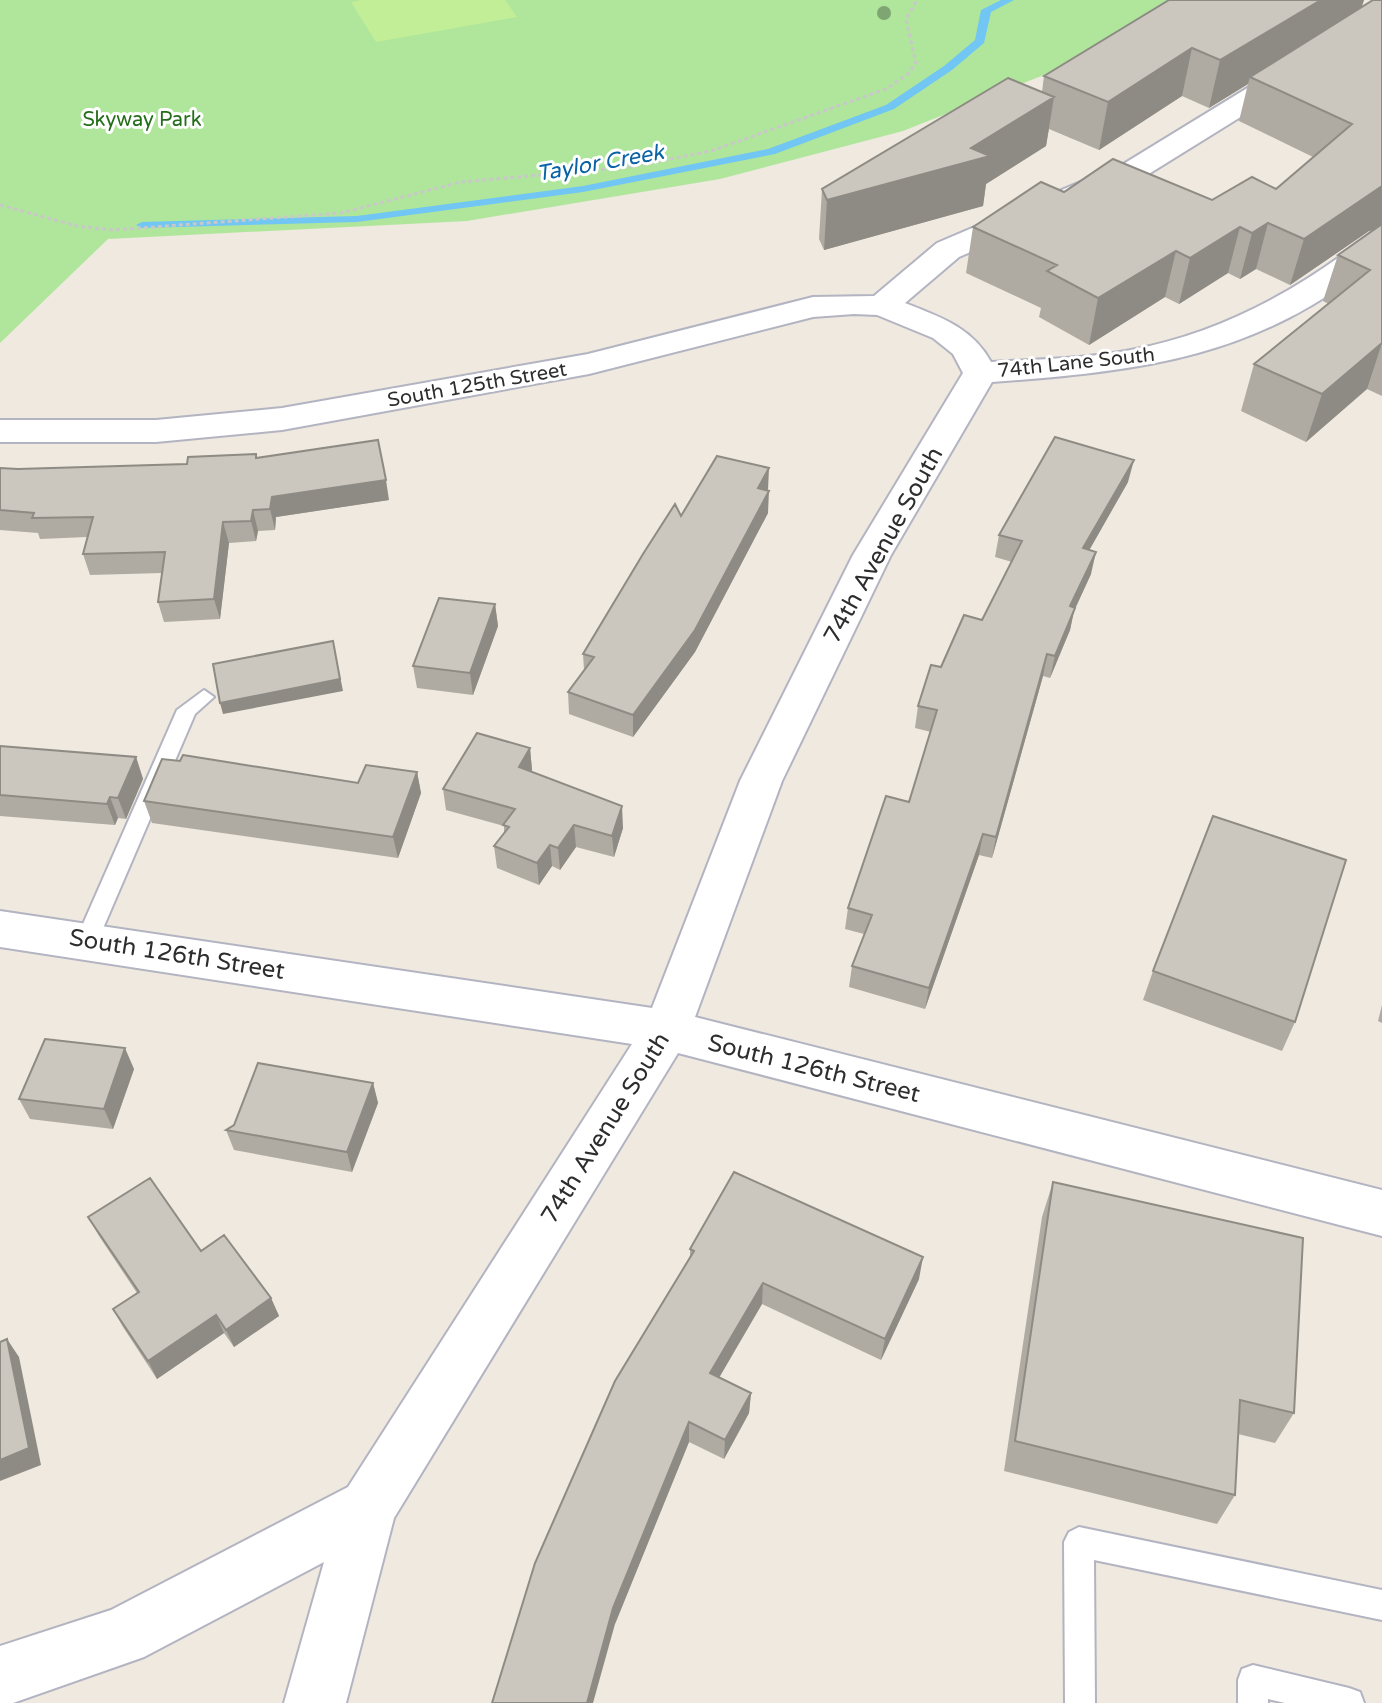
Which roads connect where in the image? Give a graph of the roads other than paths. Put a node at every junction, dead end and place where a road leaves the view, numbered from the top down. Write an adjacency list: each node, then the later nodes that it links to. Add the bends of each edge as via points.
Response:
1 (1325, 52): 3 (street, via 1136,169 948,250)
2 (1382, 240): 4 (street, 74th Lane South, via 1338,278 1203,343 1130,360)
3 (882, 306): 4 (street, South 125th Street, via 945,331 967,349); 5 (street, South 125th Street, via 813,307 589,364 282,419 156,431)
4 (980, 373): 9 (street, 74th Avenue South, via 872,555 761,781)
5 (0, 431)
6 (204, 697): 8 (lane, via 187,710)
7 (0, 929): 8 (street, South 126th Street)
8 (87, 940): 9 (street, South 126th Street)
9 (667, 1030): 10 (street, South 126th Street); 11 (street, 74th Avenue South)
10 (1382, 1213)
11 (368, 1507): 13 (street, via 123,1636); 14 (street)
12 (1382, 1605): 15 (lane, via 1079,1542)
13 (0, 1677)
14 (315, 1703)
15 (1080, 1703)
16 (1253, 1703): 17 (lane, via 1253,1680)
17 (1349, 1703)

